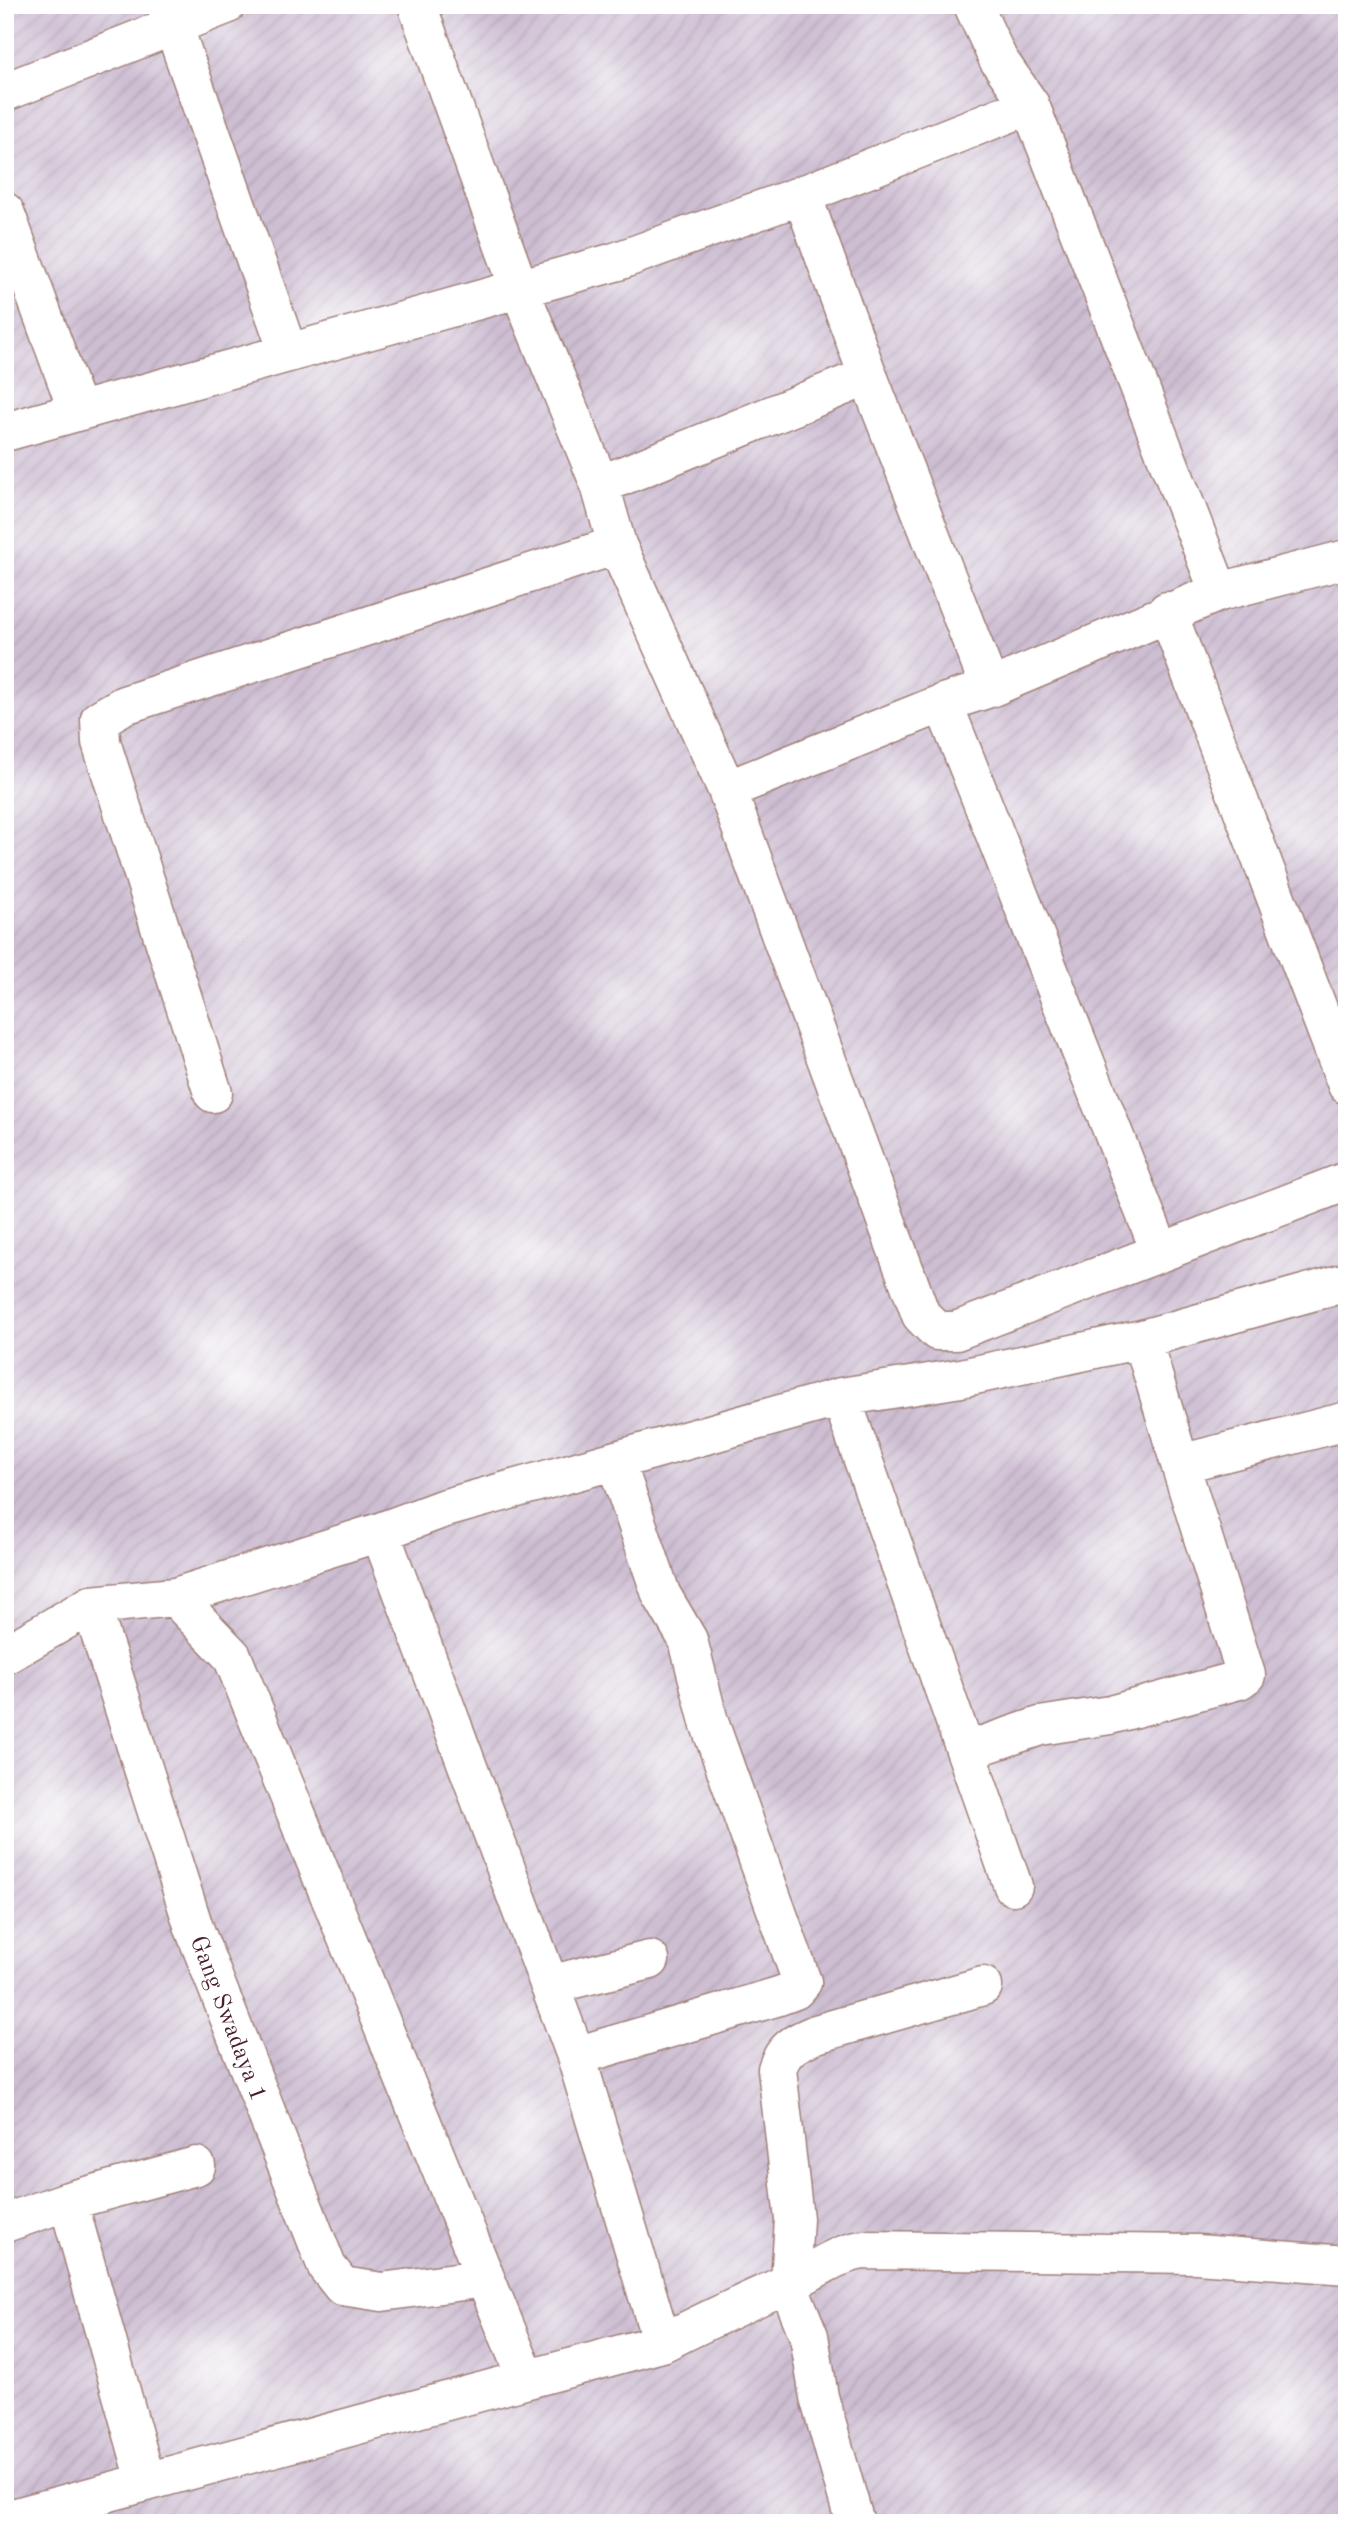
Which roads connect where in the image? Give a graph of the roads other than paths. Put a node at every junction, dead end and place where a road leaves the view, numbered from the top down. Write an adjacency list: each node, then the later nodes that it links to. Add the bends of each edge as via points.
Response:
1 (226, 5): 4 (street)
2 (417, 5): 9 (street)
3 (973, 5): 6 (street, via 998,59)
4 (170, 15): 5 (street); 10 (street)
5 (5, 92)
6 (1030, 105): 7 (street); 17 (street)
7 (802, 195): 9 (street, via 615,262); 11 (street)
8 (5, 212): 12 (street)
9 (519, 288): 10 (street); 14 (street)
10 (288, 352): 12 (street)
11 (868, 376): 14 (street); 19 (street)
12 (77, 409): 13 (street)
13 (5, 432)
14 (600, 485): 15 (street)
15 (617, 545): 21 (street); 23 (street, via 124,705 100,719 101,742)
16 (1347, 559): 17 (street)
17 (1219, 592): 18 (street)
18 (1167, 611): 19 (street); 22 (street)
19 (990, 688): 20 (street)
20 (943, 704): 21 (street); 25 (street)
21 (727, 790): 25 (street, via 921,1315 937,1331 956,1331)
22 (1347, 1085)
23 (214, 1093)
24 (1347, 1181): 25 (street)
25 (1160, 1251)
26 (1347, 1282): 27 (street)
27 (1142, 1339): 28 (street, via 961,1378); 31 (street)
28 (841, 1397): 30 (street); 36 (street)
29 (1347, 1421): 31 (street)
30 (616, 1462): 32 (street, via 442,1509); 41 (street, via 661,1594 691,1649 709,1722 802,1982 779,1996)
31 (1180, 1464): 36 (street, via 1246,1675 1110,1716 1040,1726)
32 (380, 1532): 33 (street); 39 (street)
33 (175, 1597): 34 (street); 46 (street, via 232,1656)
34 (92, 1605): 35 (street); 46 (street, Gang Swadaya 1, via 194,1928 327,2267 342,2286 382,2292)
35 (5, 1655)
36 (966, 1751): 37 (street)
37 (1013, 1886)
38 (650, 1960): 39 (street)
39 (549, 1985): 41 (street)
40 (983, 1986): 47 (street, via 816,2034 793,2043 783,2053 777,2069 794,2219)
41 (576, 2056): 48 (street)
42 (196, 2166): 43 (street)
43 (68, 2201): 44 (street); 50 (street)
44 (5, 2223)
45 (1347, 2265): 47 (street, via 1197,2254 862,2250 841,2254)
46 (485, 2278): 49 (street)
47 (792, 2290): 48 (street, via 763,2292); 52 (street, via 809,2336 819,2397)
48 (662, 2343): 49 (street)
49 (526, 2378): 50 (street)
50 (146, 2481): 51 (street)
51 (5, 2520)
52 (855, 2523)

